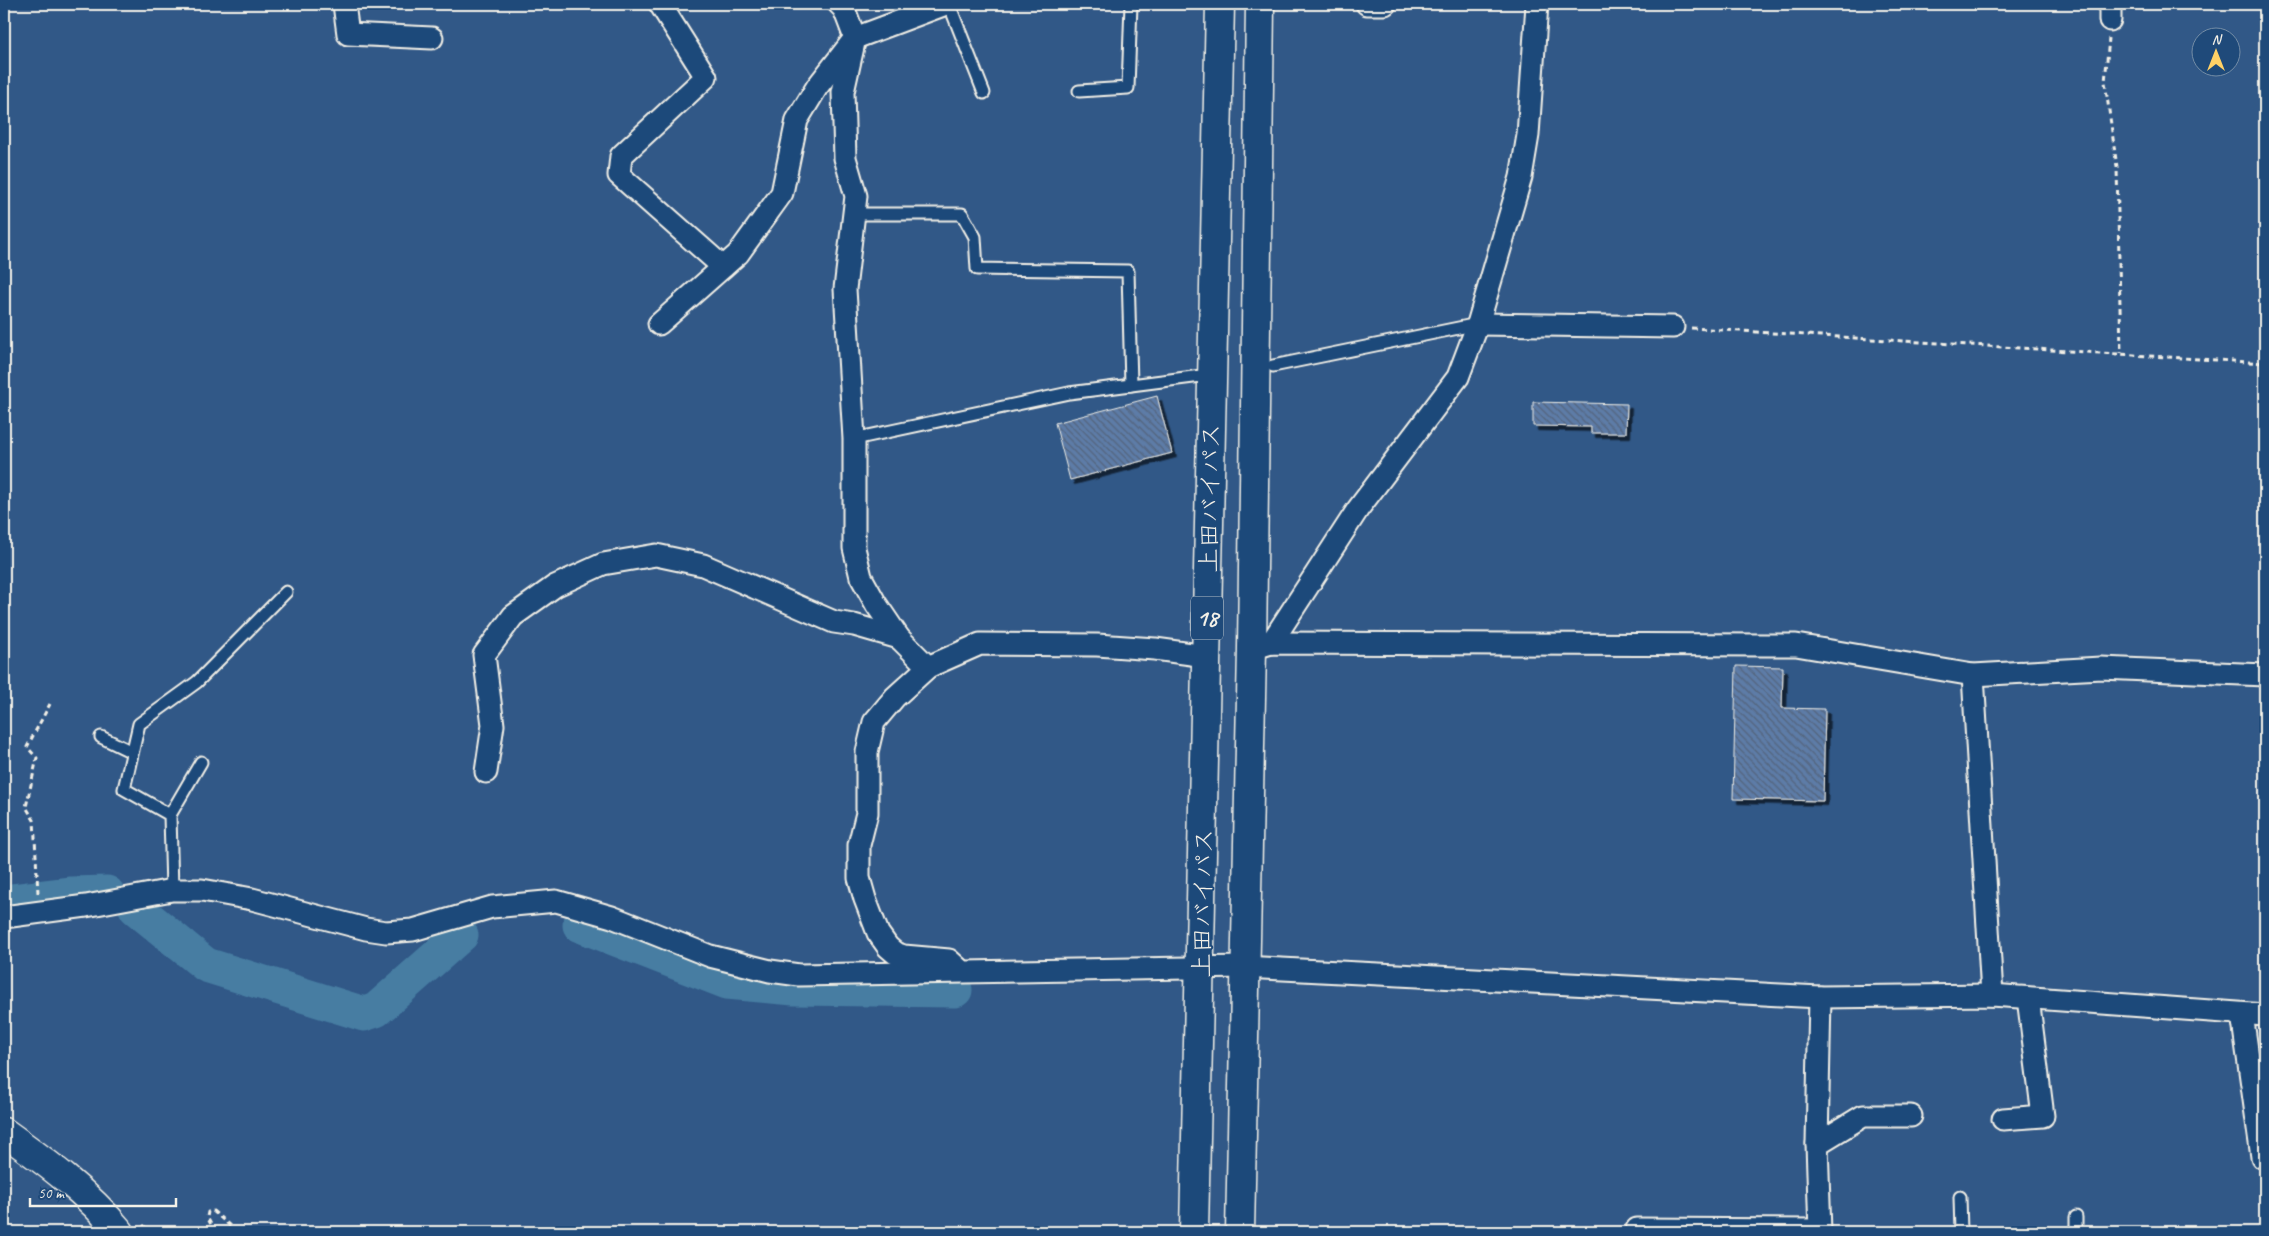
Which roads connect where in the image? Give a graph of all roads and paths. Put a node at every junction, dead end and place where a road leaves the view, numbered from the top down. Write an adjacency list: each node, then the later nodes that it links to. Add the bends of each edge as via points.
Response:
1 (344, 4): 12 (street, via 348,34)
2 (660, 4): 17 (street, via 706,77 621,156 618,175)
3 (839, 4): 13 (street)
4 (947, 4): 13 (street); 15 (lane)
5 (1131, 4): 14 (lane, via 1128,88)
6 (1220, 4): 30 (main road, 上田バイパス / 18)
7 (1260, 4): 29 (main road, 上田バイパス / 18)
8 (1367, 4): 9 (street)
9 (1385, 4)
10 (1537, 4): 19 (street, via 1528,135 1521,177)
11 (2110, 12): 21 (path, via 2105,82 2117,167)
12 (432, 38)
13 (855, 38): 16 (street, via 843,92 845,158 856,196); 17 (street, via 817,87 797,120 782,193 738,254)
14 (1079, 92)
15 (984, 93)
16 (854, 214): 25 (lane, via 962,214 975,237 977,268 1128,270); 26 (street, via 845,289)
17 (723, 267): 18 (street)
18 (659, 324)
19 (1478, 324): 20 (street); 23 (lane); 29 (street, via 1458,377 1358,509)
20 (1673, 327): 21 (path)
21 (2121, 353): 22 (path)
22 (2265, 363)
23 (1273, 366)
24 (1201, 376): 25 (lane)
25 (1131, 385): 26 (lane, via 1069,392)
26 (854, 440): 28 (street, via 854,548 861,577)
27 (286, 592): 36 (lane, via 197,682 139,724)
28 (899, 638): 31 (street); 38 (street, via 834,622 703,565 656,555 602,564 555,586 513,616 484,655 493,725)
29 (1261, 646): 32 (street, via 1796,645); 43 (main road, 上田バイパス / 18)
30 (1206, 656): 31 (street, via 1097,645 980,644); 44 (main road, 上田バイパス / 18)
31 (928, 667): 45 (street, via 895,696 874,722 867,752 867,813 858,846 859,878 878,932 888,948 904,956 949,960)
32 (1973, 675): 33 (street, via 2101,668); 46 (street)
33 (2265, 675)
34 (50, 704): 41 (path, via 27,747 37,758 26,807 34,824)
35 (101, 737): 36 (lane)
36 (132, 752): 39 (lane, via 124,790)
37 (200, 762): 39 (lane)
38 (486, 772)
39 (170, 815): 40 (lane)
40 (172, 890): 42 (street); 45 (street, via 230,894 386,932 413,930 492,907 556,901 612,917 710,956 770,971 833,976)
41 (38, 900)
42 (4, 917)
43 (1245, 967): 44 (street); 47 (street); 63 (main road, 上田バイパス / 18)
44 (1201, 968): 45 (street); 62 (main road, 上田バイパス / 18)
45 (963, 973)
46 (1992, 995): 47 (street); 48 (street)
47 (1820, 997): 54 (street)
48 (2028, 998): 49 (street); 52 (street, via 2043,1116)
49 (2242, 1014): 50 (street); 55 (street)
50 (2265, 1015)
51 (1911, 1116): 54 (street, via 1863,1116)
52 (2002, 1119)
53 (4, 1132): 59 (main road, via 74,1184)
54 (1818, 1144): 58 (street)
55 (2262, 1157)
56 (1960, 1197): 65 (lane)
57 (2076, 1217): 66 (lane)
58 (1820, 1231): 64 (street, via 1637,1229)
59 (120, 1232)
60 (216, 1232): 61 (path, via 207,1217 210,1211)
61 (237, 1232)
62 (1194, 1232)
63 (1240, 1232)
64 (1637, 1232)
65 (1961, 1232)
66 (2076, 1232)

